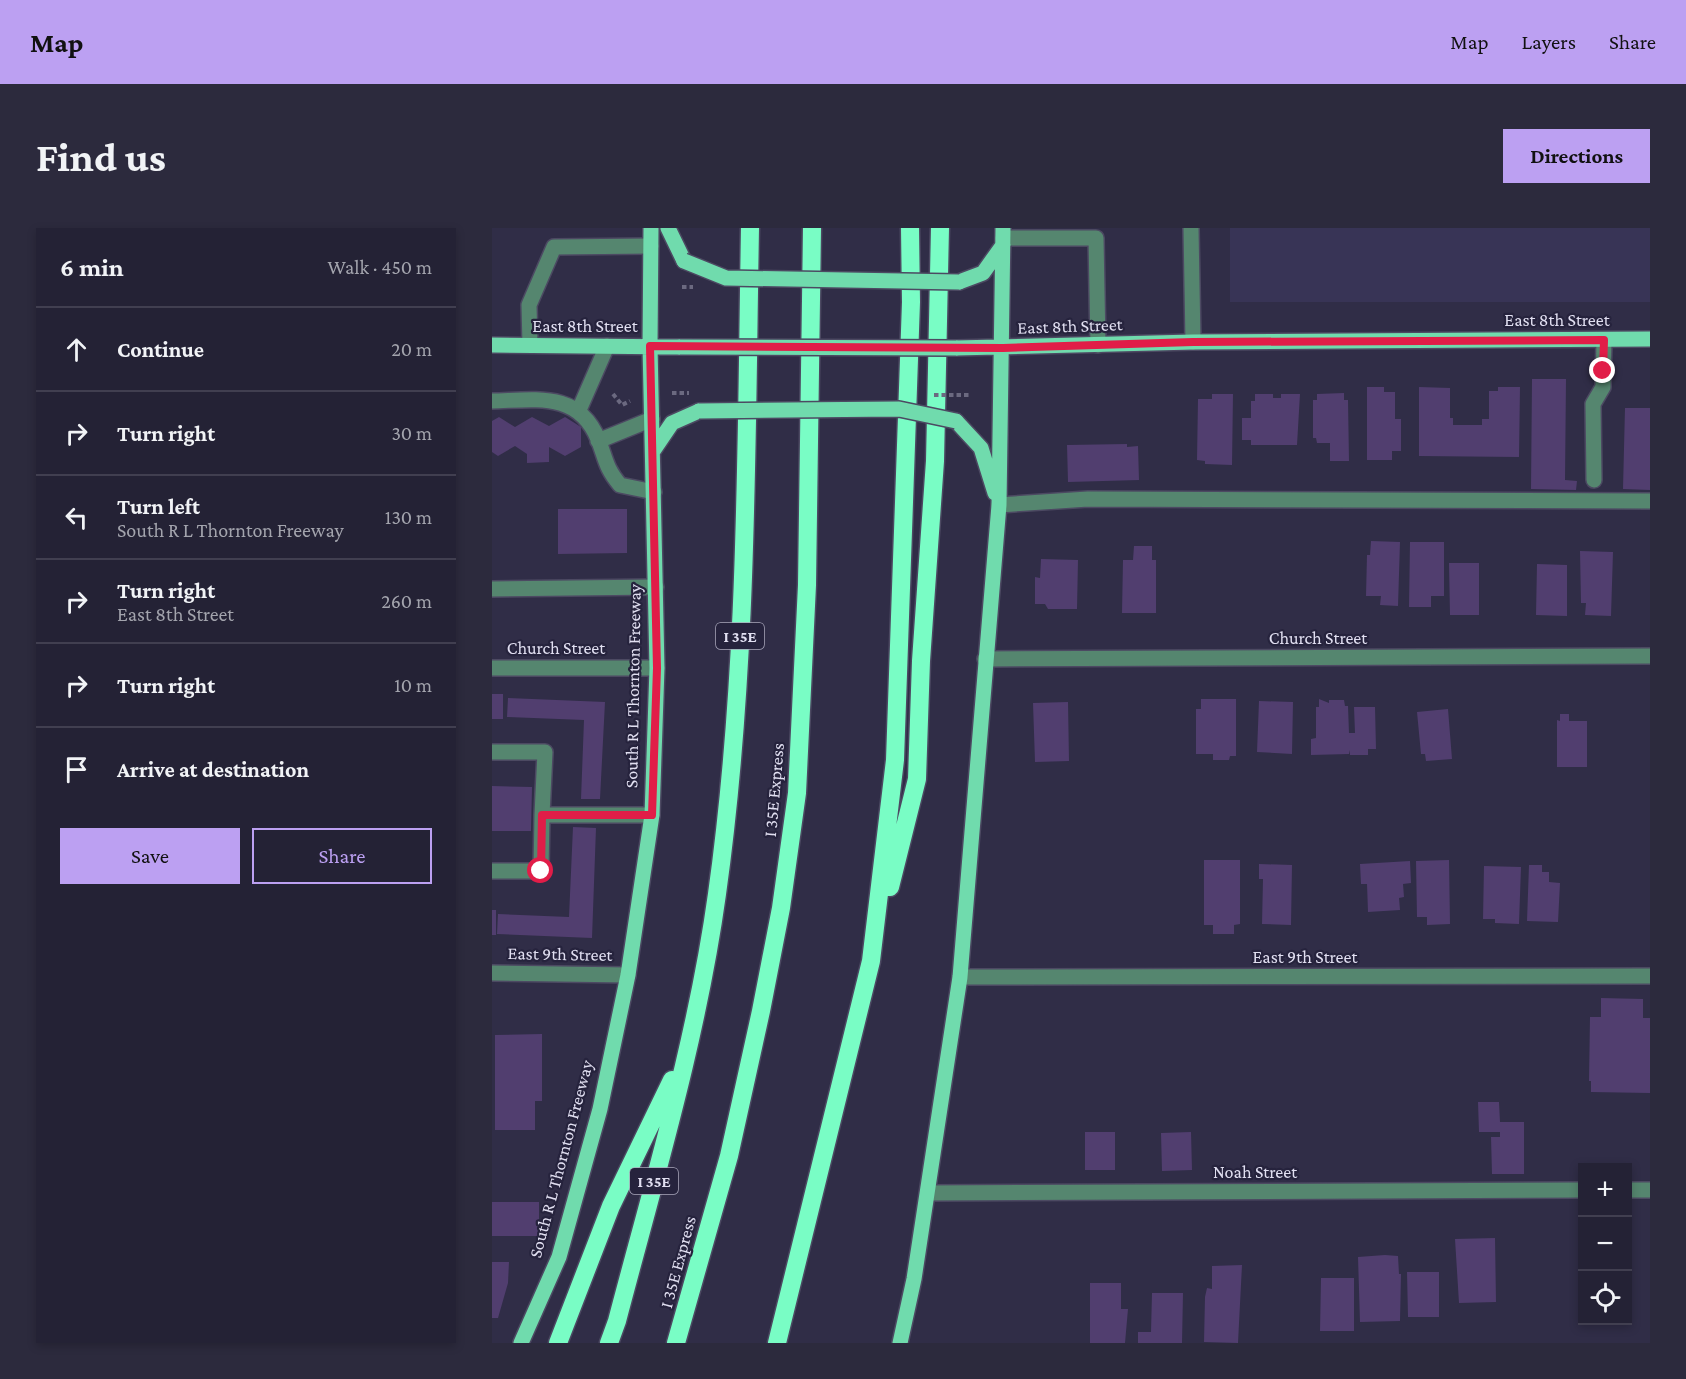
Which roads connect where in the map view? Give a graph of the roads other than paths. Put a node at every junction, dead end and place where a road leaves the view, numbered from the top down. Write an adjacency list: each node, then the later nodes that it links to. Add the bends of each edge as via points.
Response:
1 (651, 228): 12 (main road, South R L Thornton Freeway)
2 (668, 228): 11 (main road, bridge, via 684,261 726,278 959,282 983,273)
3 (750, 228): 46 (highway, I 35E, via 745,566 734,742 717,895)
4 (812, 228): 51 (highway, I 35E Express, via 807,585 797,793 761,1011 729,1156)
5 (910, 228): 41 (highway, via 911,302 895,760)
6 (940, 228): 41 (highway, via 935,461 917,779)
7 (1191, 228): 15 (street)
8 (1038, 233): 9 (street); 11 (street)
9 (1070, 233): 10 (street)
10 (1096, 233): 18 (street)
11 (1003, 237): 21 (main road)
12 (651, 246): 17 (street, via 554,247 529,305); 20 (main road, South R L Thornton Freeway)
13 (1650, 339): 14 (main road, East 8th Street)
14 (1604, 340): 15 (main road, East 8th Street); 27 (street, via 1603,387 1593,404)
15 (1193, 342): 18 (main road, East 8th Street)
16 (492, 345): 17 (main road, East 8th Street)
17 (530, 345): 19 (main road, East 8th Street)
18 (1098, 345): 21 (main road, East 8th Street)
19 (607, 346): 20 (main road, East 8th Street); 23 (street)
20 (650, 346): 21 (main road, East 8th Street, bridge); 24 (main road, South R L Thornton Freeway)
21 (1003, 348): 30 (main road)
22 (492, 401): 23 (street, via 543,400)
23 (579, 410): 25 (street)
24 (652, 419): 25 (street); 26 (main road, South R L Thornton Freeway)
25 (598, 441): 28 (street, via 604,463 620,485)
26 (653, 451): 28 (main road, South R L Thornton Freeway); 30 (main road, bridge, via 672,423 699,411 899,409 956,421 981,448)
27 (1594, 480)
28 (654, 492): 31 (main road, South R L Thornton Freeway)
29 (1650, 501): 30 (street, via 1088,499)
30 (999, 505): 34 (main road)
31 (656, 587): 32 (street); 36 (main road, South R L Thornton Freeway)
32 (492, 589)
33 (1650, 656): 34 (street, Church Street)
34 (985, 659): 45 (main road)
35 (492, 668): 36 (street, Church Street)
36 (657, 668): 39 (main road, South R L Thornton Freeway)
37 (492, 752): 38 (street, via 545,753)
38 (542, 815): 39 (street); 40 (street, via 541,871)
39 (652, 815): 43 (main road, South R L Thornton Freeway)
40 (492, 871)
41 (871, 962): 55 (highway)
42 (492, 973): 43 (street, East 9th Street)
43 (628, 975): 52 (main road, South R L Thornton Freeway, via 600,1109 560,1257)
44 (1650, 976): 45 (street, East 9th Street)
45 (960, 977): 50 (main road)
46 (691, 1041): 53 (highway, via 611,1206); 54 (highway, I 35E)
47 (1578, 1190): 50 (street, Noah Street)
48 (1632, 1190): 49 (street)
49 (1650, 1190)
50 (928, 1193): 56 (main road)
51 (679, 1336)
52 (521, 1343)
53 (558, 1343)
54 (609, 1343)
55 (777, 1343)
56 (900, 1343)

